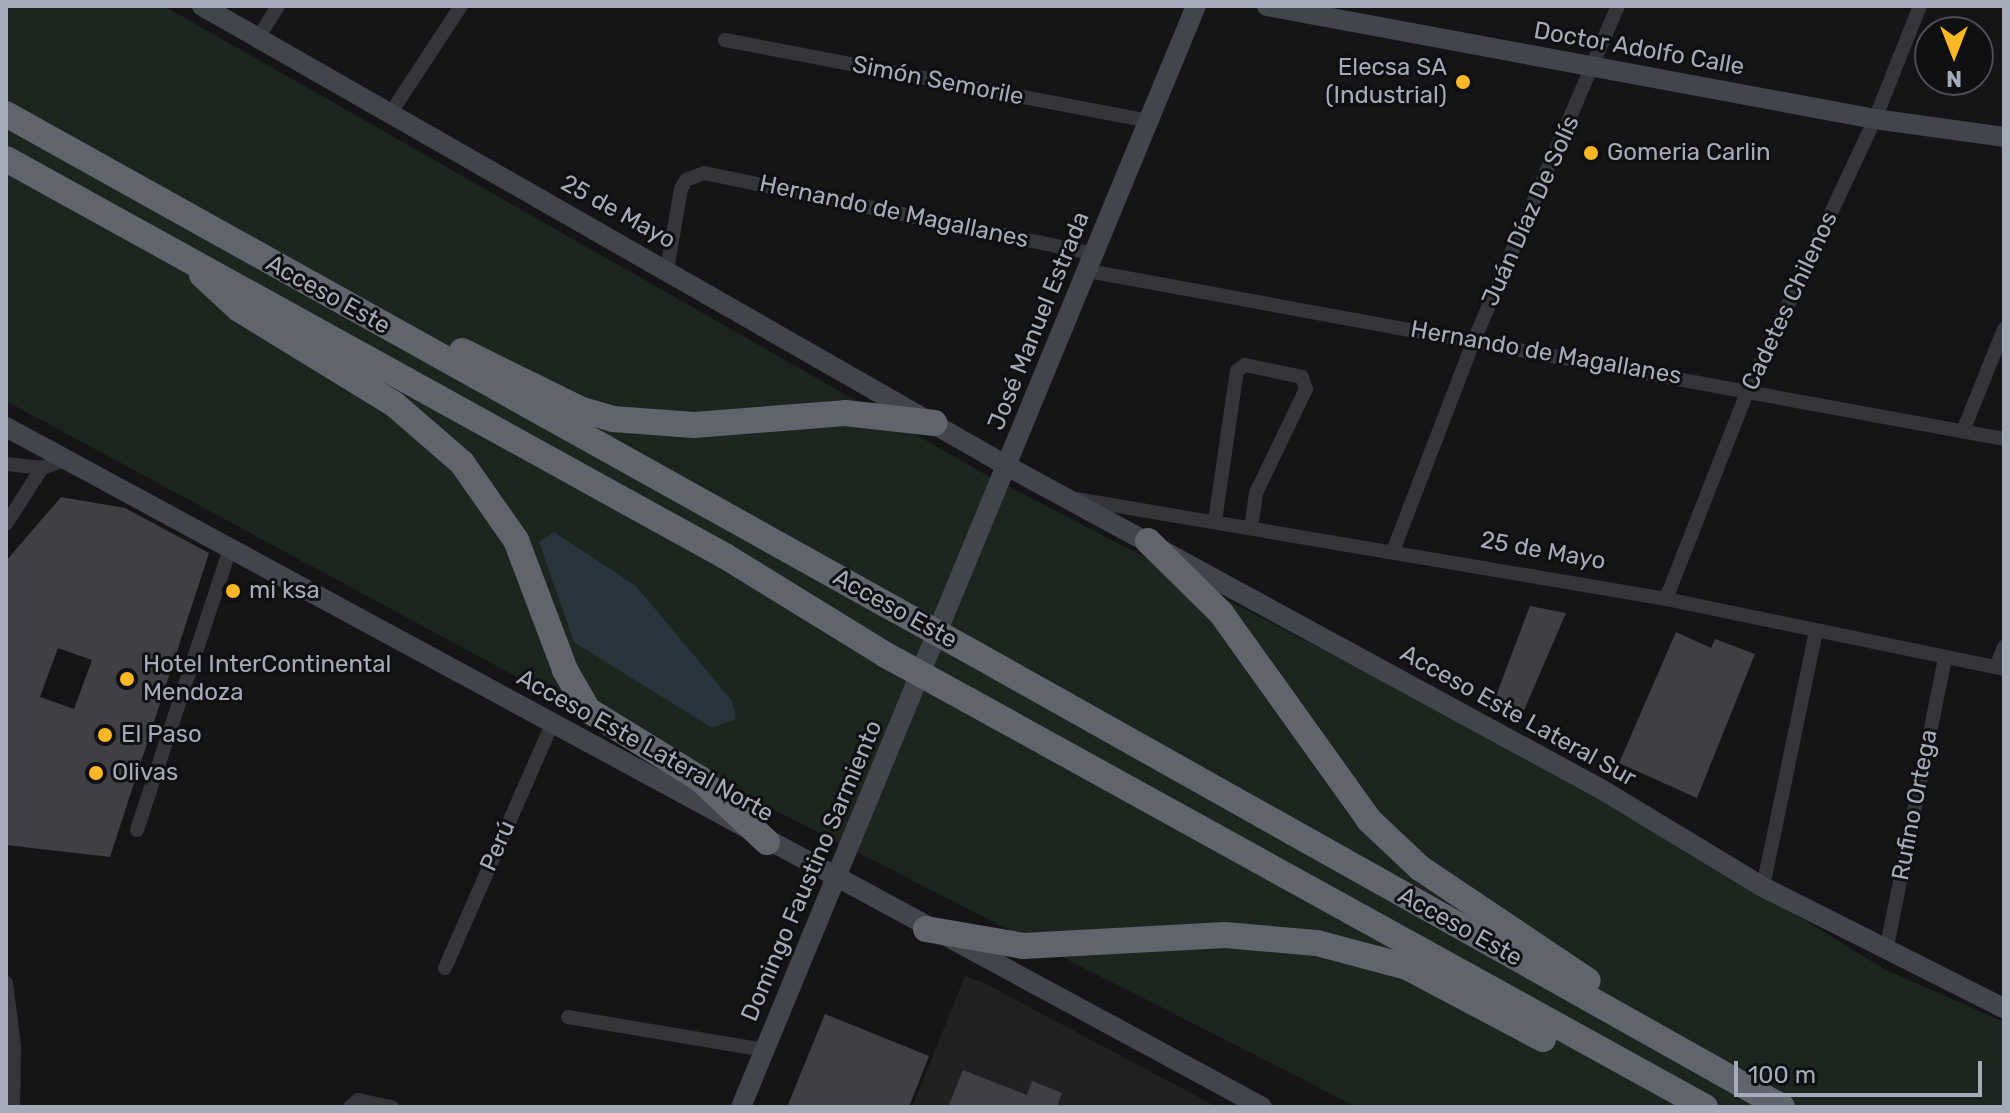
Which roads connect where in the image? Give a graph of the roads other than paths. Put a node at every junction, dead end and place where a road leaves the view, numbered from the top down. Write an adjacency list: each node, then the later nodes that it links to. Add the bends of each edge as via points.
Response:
1 (202, 6): 8 (street, 25 de Mayo)
2 (278, 6): 8 (street)
3 (461, 6): 13 (street)
4 (1196, 6): 15 (street, José Manuel Estrada)
5 (1267, 6): 10 (street, Doctor Adolfo Calle)
6 (1618, 6): 10 (street, Juán Díaz De Solís)
7 (1920, 6): 14 (street, Cadetes Chilenos)
8 (258, 38): 13 (street, 25 de Mayo)
9 (725, 40): 15 (street, Simón Semorile)
10 (1594, 68): 14 (street, Doctor Adolfo Calle); 26 (street, Juán Díaz De Solís)
11 (6, 93): 19 (highway)
12 (6, 114): 19 (highway, Acceso Este)
13 (390, 114): 24 (street, 25 de Mayo)
14 (1875, 119): 16 (street, Doctor Adolfo Calle); 27 (street, Cadetes Chilenos)
15 (1151, 121): 23 (street, José Manuel Estrada)
16 (2004, 137)
17 (6, 159): 21 (highway, Acceso Este)
18 (6, 178): 21 (highway)
19 (141, 191): 20 (highway, Acceso Este)
20 (174, 210): 28 (highway, via 252,243 582,410 613,419 694,425 845,413); 61 (highway, Acceso Este, bridge)
21 (115, 219): 22 (highway, Acceso Este)
22 (184, 254): 51 (highway, via 239,309 394,404 462,463 516,540 565,670 588,710 700,779); 68 (highway, Acceso Este, bridge, via 725,556 884,654)
23 (1091, 262): 24 (street, Hernando de Magallanes, via 719,174 694,175 681,189); 26 (street, Hernando de Magallanes); 34 (street, José Manuel Estrada)
24 (667, 270): 28 (street, 25 de Mayo)
25 (2004, 329): 30 (street)
26 (1474, 340): 27 (street, Hernando de Magallanes); 42 (street, Juán Díaz De Solís)
27 (1748, 390): 30 (street, Hernando de Magallanes); 43 (street, Cadetes Chilenos)
28 (934, 423): 34 (street, 25 de Mayo)
29 (6, 427): 32 (street, Acceso Este Lateral Norte)
30 (1963, 431): 31 (street, Hernando de Magallanes)
31 (2004, 439)
32 (64, 460): 35 (street); 41 (street, Acceso Este Lateral Norte)
33 (6, 464): 35 (street)
34 (1007, 466): 36 (street, Acceso Este Lateral Sur); 46 (street, José Manuel Estrada)
35 (42, 468): 38 (street)
36 (1069, 498): 37 (street, 25 de Mayo); 40 (street, Acceso Este Lateral Sur)
37 (1215, 521): 39 (street, 25 de Mayo); 39 (street, via 1237,371 1245,365 1302,377 1306,389 1256,493)
38 (6, 524)
39 (1251, 528): 42 (street, 25 de Mayo)
40 (1148, 541): 53 (street, Acceso Este Lateral Sur, via 1601,789); 61 (highway, via 1221,613 1344,789 1401,851)
41 (230, 549): 49 (street, Acceso Este Lateral Norte); 50 (street)
42 (1393, 551): 43 (street, 25 de Mayo)
43 (1666, 599): 44 (street, 25 de Mayo)
44 (1816, 631): 47 (street, 25 de Mayo); 53 (street)
45 (2004, 647): 48 (street)
46 (930, 655): 52 (street, Domingo Faustino Sarmiento)
47 (1945, 658): 48 (street, 25 de Mayo); 55 (street, Rufino Ortega)
48 (2000, 668)
49 (552, 724): 51 (street, Acceso Este Lateral Norte); 56 (street, Perú)
50 (137, 830)
51 (767, 842): 52 (street, Acceso Este Lateral Norte)
52 (837, 880): 54 (street, Acceso Este Lateral Norte); 60 (street, Domingo Faustino Sarmiento)
53 (1763, 887): 55 (street, Acceso Este Lateral Sur)
54 (926, 929): 66 (street, Acceso Este Lateral Norte); 67 (highway, via 1023,946 1225,935 1356,951 1407,967 1614,1076)
55 (1886, 951): 58 (street, Acceso Este Lateral Sur)
56 (445, 968)
57 (6, 986): 63 (street)
58 (2004, 1008)
59 (568, 1017): 60 (street)
60 (765, 1050): 65 (street, Domingo Faustino Sarmiento)
61 (1746, 1088): 69 (highway, Acceso Este)
62 (352, 1104): 64 (street)
63 (13, 1107)
64 (392, 1107)
65 (741, 1107)
66 (1262, 1107)
67 (1689, 1107)
68 (1705, 1107)
69 (1782, 1107)

